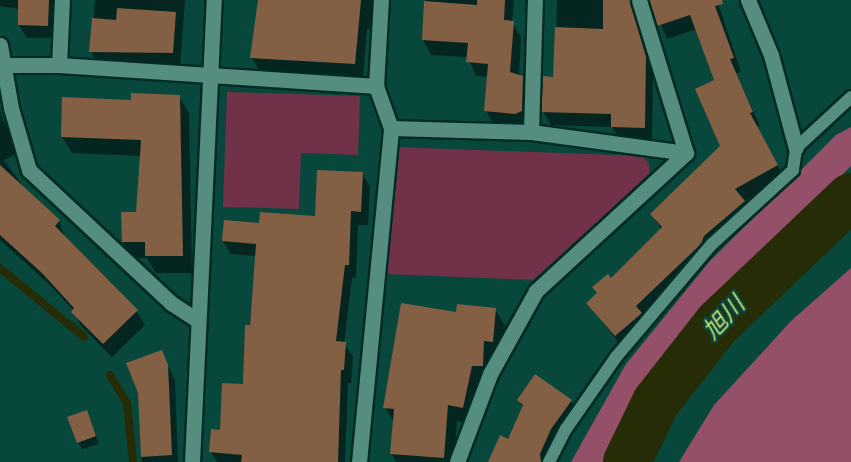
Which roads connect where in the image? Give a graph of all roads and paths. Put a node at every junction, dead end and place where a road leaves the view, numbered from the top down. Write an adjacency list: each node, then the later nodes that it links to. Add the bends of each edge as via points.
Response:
1 (62, 0): 9 (street)
2 (214, 0): 10 (street)
3 (381, 0): 11 (street)
4 (535, 0): 14 (street)
5 (639, 0): 16 (street)
6 (748, 0): 15 (street, via 771,55)
7 (0, 45): 8 (street)
8 (6, 65): 9 (street); 17 (street, via 11,108 29,170 171,303)
9 (59, 65): 10 (street)
10 (210, 76): 11 (street); 17 (street)
11 (376, 86): 13 (street)
12 (851, 97): 15 (lane)
13 (391, 128): 14 (street); 19 (street)
14 (531, 132): 16 (street)
15 (796, 148): 21 (lane, via 793,170 711,245 616,357 566,429)
16 (686, 153): 20 (street, via 536,291 490,374)
17 (197, 320): 18 (street)
18 (192, 462)
19 (359, 462)
20 (457, 462)
21 (549, 462)

